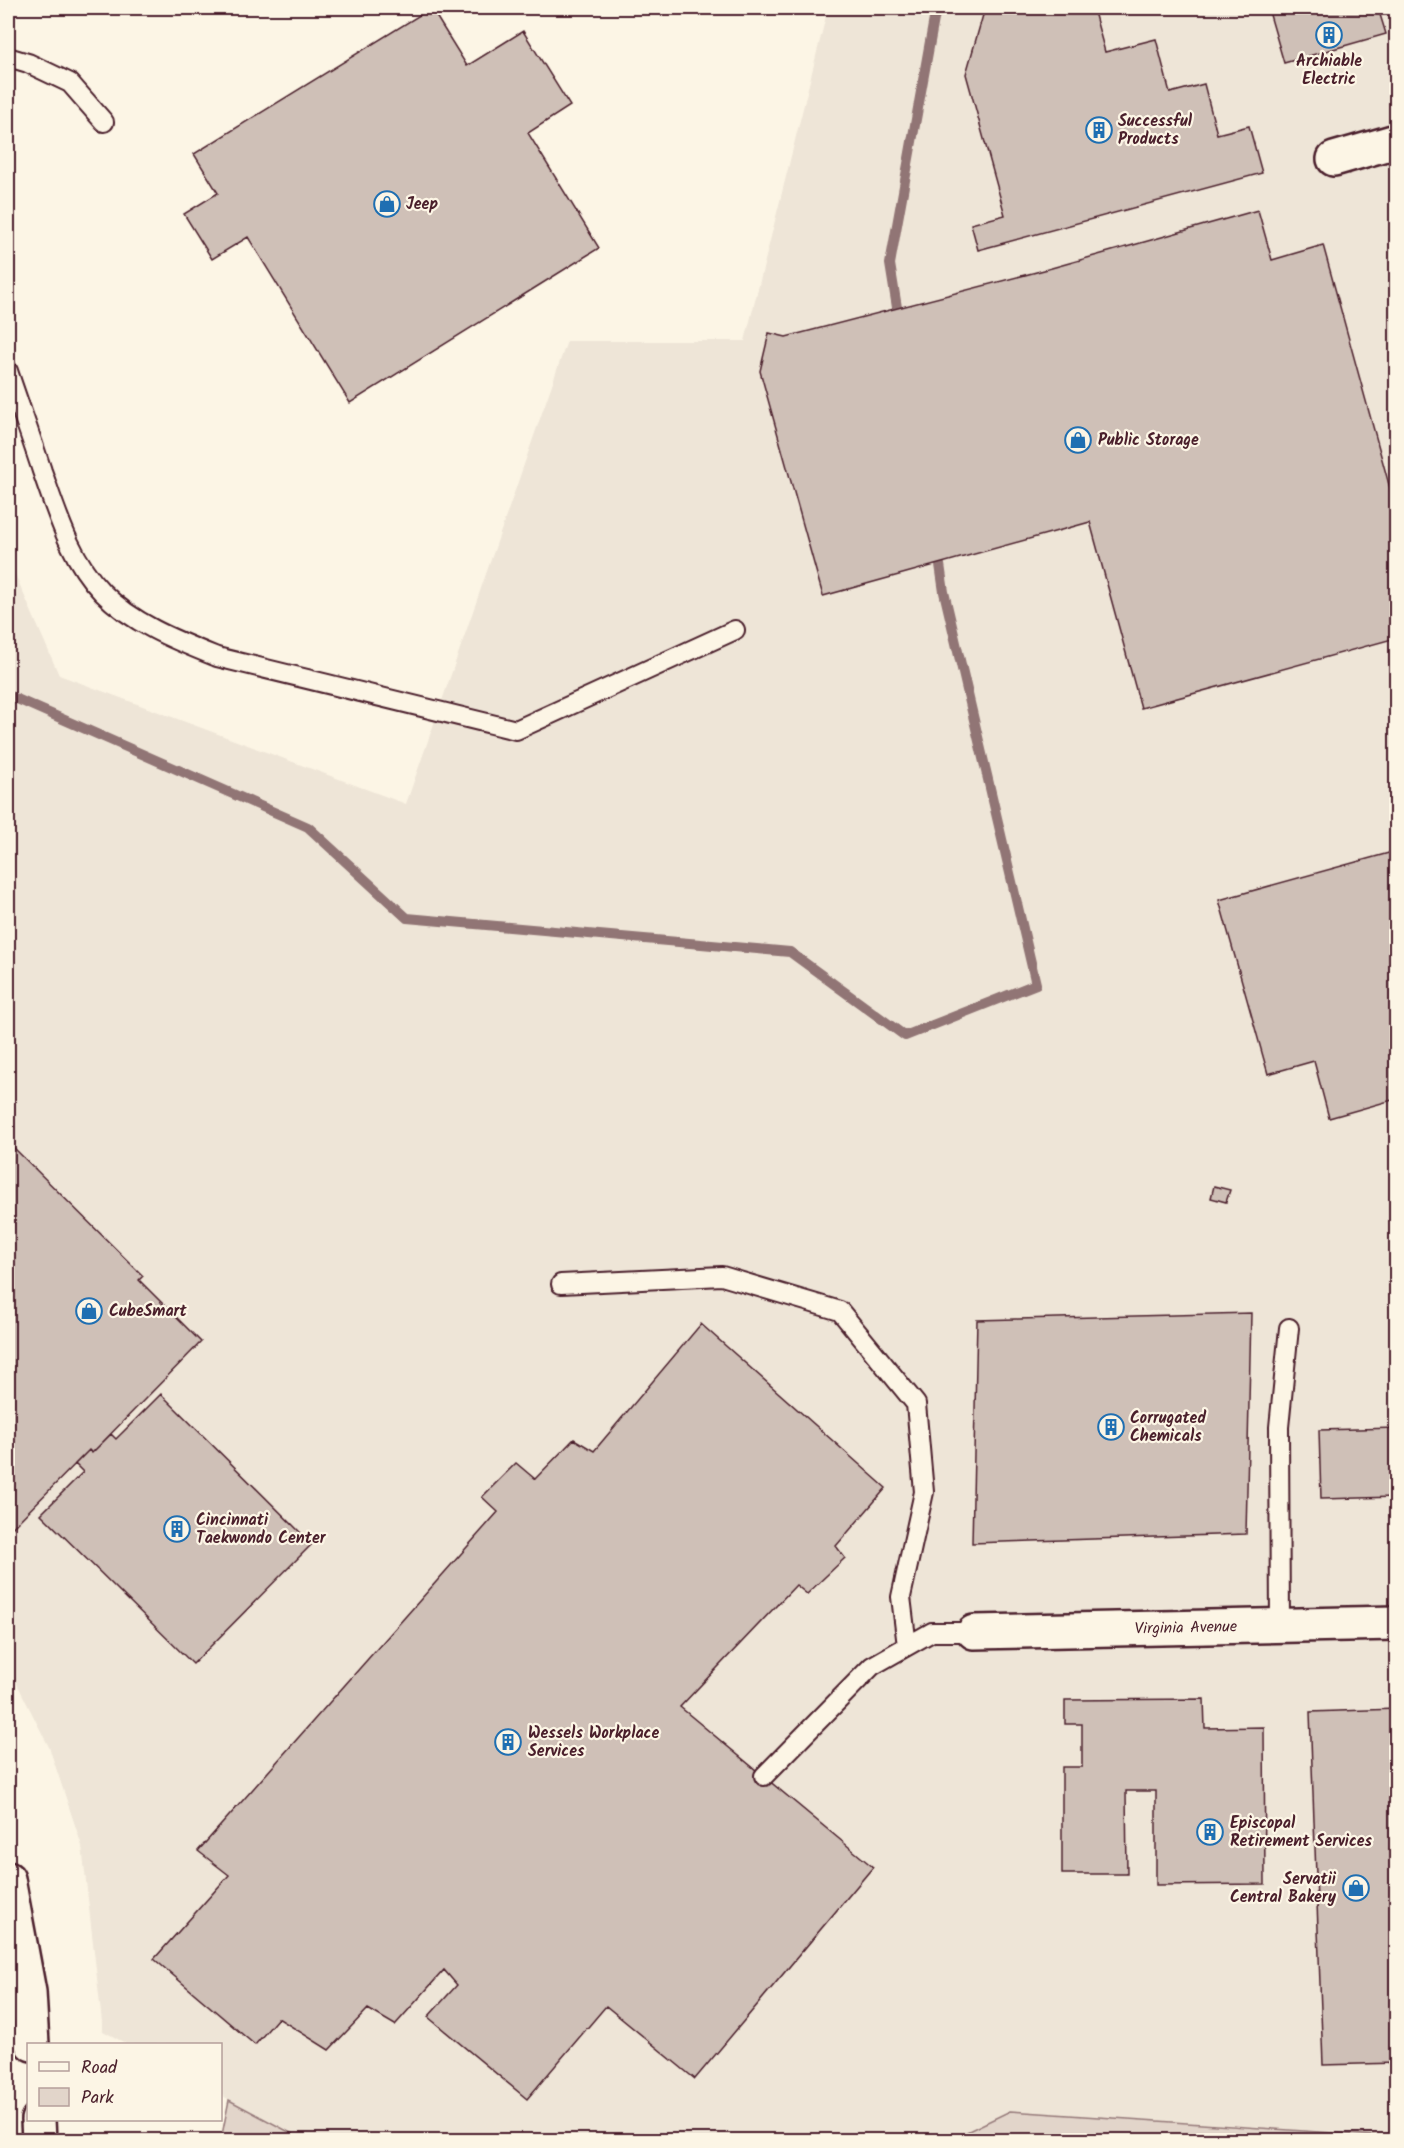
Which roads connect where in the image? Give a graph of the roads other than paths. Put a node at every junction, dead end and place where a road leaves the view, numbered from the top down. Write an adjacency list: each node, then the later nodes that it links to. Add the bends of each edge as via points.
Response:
1 (8, 57): 2 (lane, via 70,83)
2 (104, 122)
3 (1396, 141): 4 (main road)
4 (1334, 159)
5 (8, 371): 6 (lane, via 61,524 78,561 103,592 136,619 217,657 516,730)
6 (735, 630)
7 (561, 1284): 12 (lane, via 722,1276 840,1311 916,1404 924,1492 901,1597)
8 (1289, 1328): 10 (lane, via 1279,1427)
9 (1396, 1623): 10 (main road, Virginia Avenue)
10 (1280, 1625): 11 (main road, Virginia Avenue)
11 (974, 1632): 12 (lane, via 932,1632)
12 (907, 1646): 13 (lane, via 872,1666)
13 (764, 1776)
14 (8, 1879): 15 (main road, via 29,1992)
15 (33, 2043)
16 (38, 2121): 17 (main road)
17 (39, 2140)

